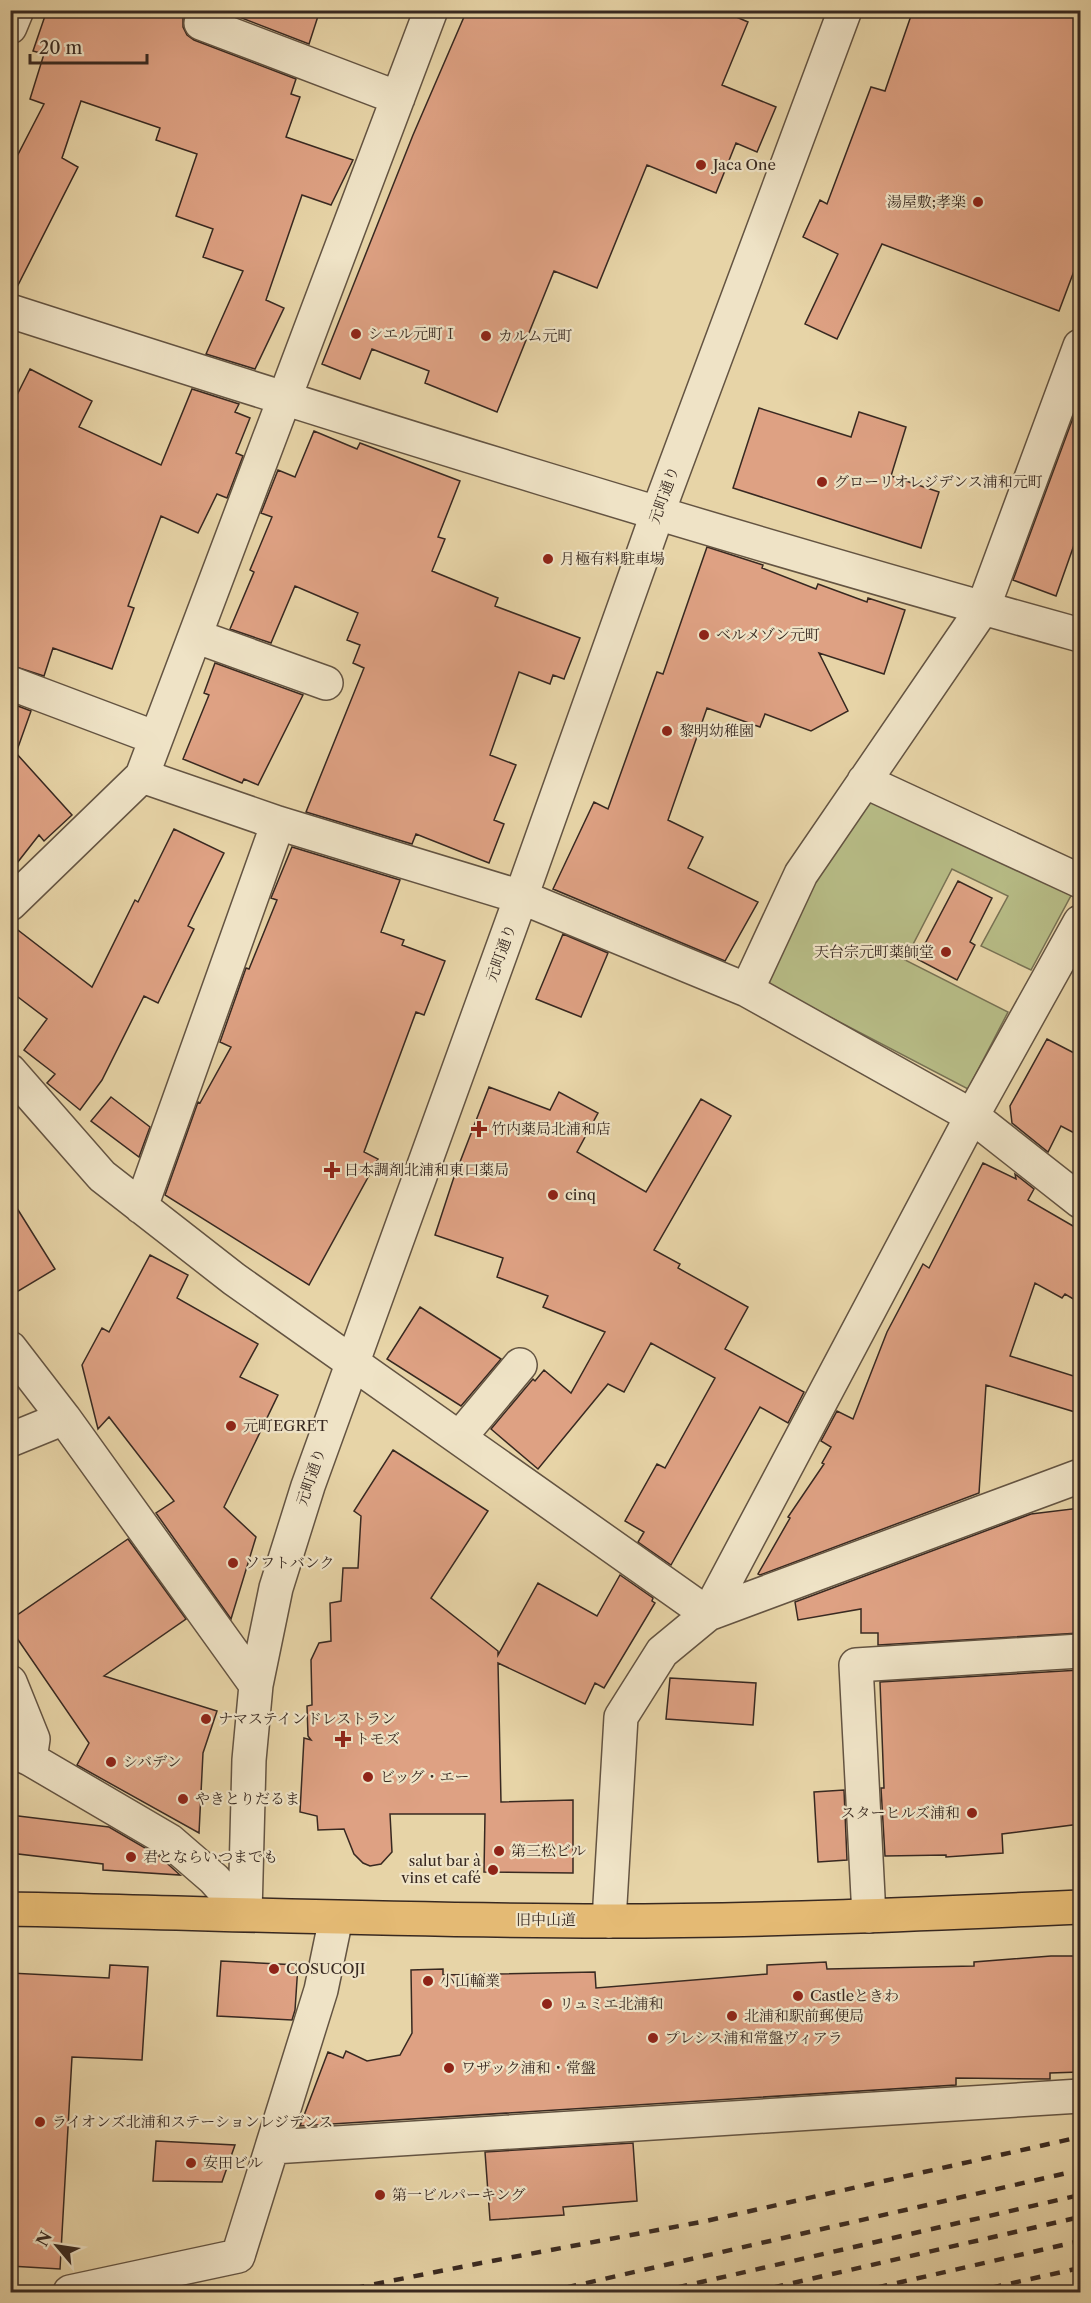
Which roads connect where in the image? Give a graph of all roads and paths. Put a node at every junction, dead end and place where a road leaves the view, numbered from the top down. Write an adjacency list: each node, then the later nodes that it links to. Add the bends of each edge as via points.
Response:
1 (17, 10): 5 (street)
2 (431, 10): 6 (street)
3 (845, 10): 10 (street, 元町通り)
4 (201, 23): 6 (street)
5 (10, 27)
6 (398, 98): 9 (street)
7 (10, 311): 9 (street)
8 (1080, 346): 11 (street)
9 (285, 399): 10 (street); 13 (street)
10 (658, 512): 11 (street); 21 (street, 元町通り)
11 (982, 608): 12 (street); 18 (street)
12 (1080, 635)
13 (195, 636): 14 (street); 16 (street)
14 (326, 682)
15 (10, 683): 16 (street)
16 (156, 738): 17 (street)
17 (142, 776): 19 (street); 22 (street)
18 (864, 781): 20 (street); 24 (street, via 801,874)
19 (278, 824): 21 (street); 28 (street)
20 (1080, 881)
21 (522, 897): 24 (street); 30 (street, 元町通り)
22 (10, 904)
23 (1080, 922): 26 (street)
24 (747, 990): 26 (street)
25 (10, 1071): 28 (street, via 102,1176)
26 (972, 1116): 27 (street); 36 (street)
27 (1080, 1201)
28 (141, 1207): 30 (street)
29 (10, 1348): 32 (street)
30 (352, 1363): 33 (street); 39 (street, 元町通り, via 276,1588)
31 (520, 1365): 33 (street)
32 (64, 1418): 34 (street); 39 (street)
33 (459, 1438): 36 (street)
34 (10, 1440)
35 (1080, 1476): 36 (street)
36 (708, 1614): 46 (street, via 662,1652 621,1717)
37 (1080, 1651): 44 (street, via 856,1665)
38 (10, 1682): 40 (street, via 33,1739)
39 (256, 1685): 43 (street, 元町通り, via 249,1760)
40 (20, 1755): 43 (street, via 170,1841 214,1879)
41 (1080, 1908): 44 (main road, 旧中山道)
42 (10, 1909): 43 (main road, 旧中山道)
43 (245, 1914): 45 (main road, 旧中山道)
44 (869, 1916): 46 (main road, 旧中山道)
45 (336, 1918): 46 (main road, 旧中山道); 48 (street, via 321,1990)
46 (609, 1921)
47 (1080, 2096): 48 (street)
48 (273, 2147): 49 (street, via 238,2256)
49 (70, 2292)

